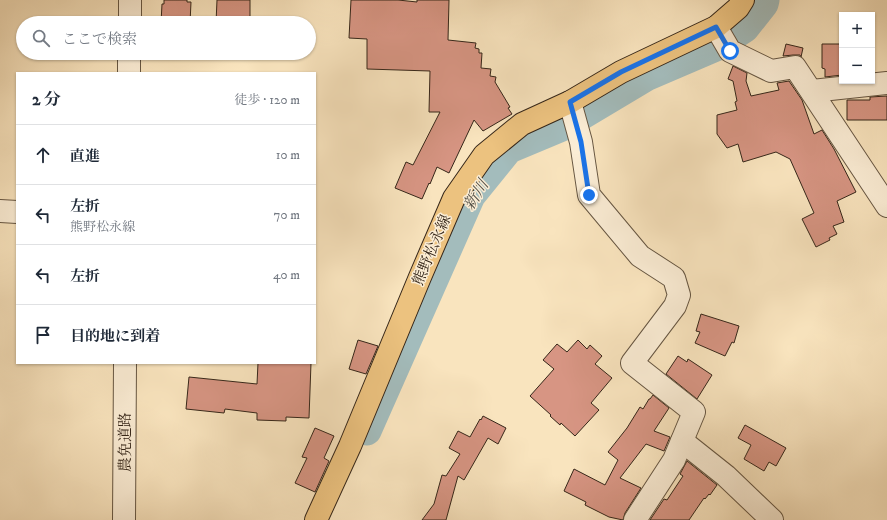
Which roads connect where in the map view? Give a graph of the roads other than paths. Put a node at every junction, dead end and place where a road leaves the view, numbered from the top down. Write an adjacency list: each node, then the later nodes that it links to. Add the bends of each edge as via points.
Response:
1 (130, 0): 3 (street)
2 (743, 0): 4 (main road, 熊野松永線, via 738,8)
3 (130, 16)
4 (716, 27): 8 (street, via 730,51 771,71 796,67); 9 (main road, 熊野松永線, via 621,72)
5 (129, 60): 6 (street)
6 (129, 72)
7 (887, 83): 8 (street)
8 (812, 91): 10 (street)
9 (570, 102): 14 (street, via 581,142 589,195 640,256 674,278 679,295 674,306 632,363 694,412); 16 (main road, 熊野松永線, via 522,124 484,155 454,198 350,446)
10 (887, 206)
11 (0, 211): 12 (street)
12 (16, 212)
13 (125, 364): 15 (street, 農免道路)
14 (682, 441): 17 (street, via 674,460); 18 (street, via 726,476)
15 (124, 520)
16 (316, 520)
17 (635, 520)
18 (772, 520)

